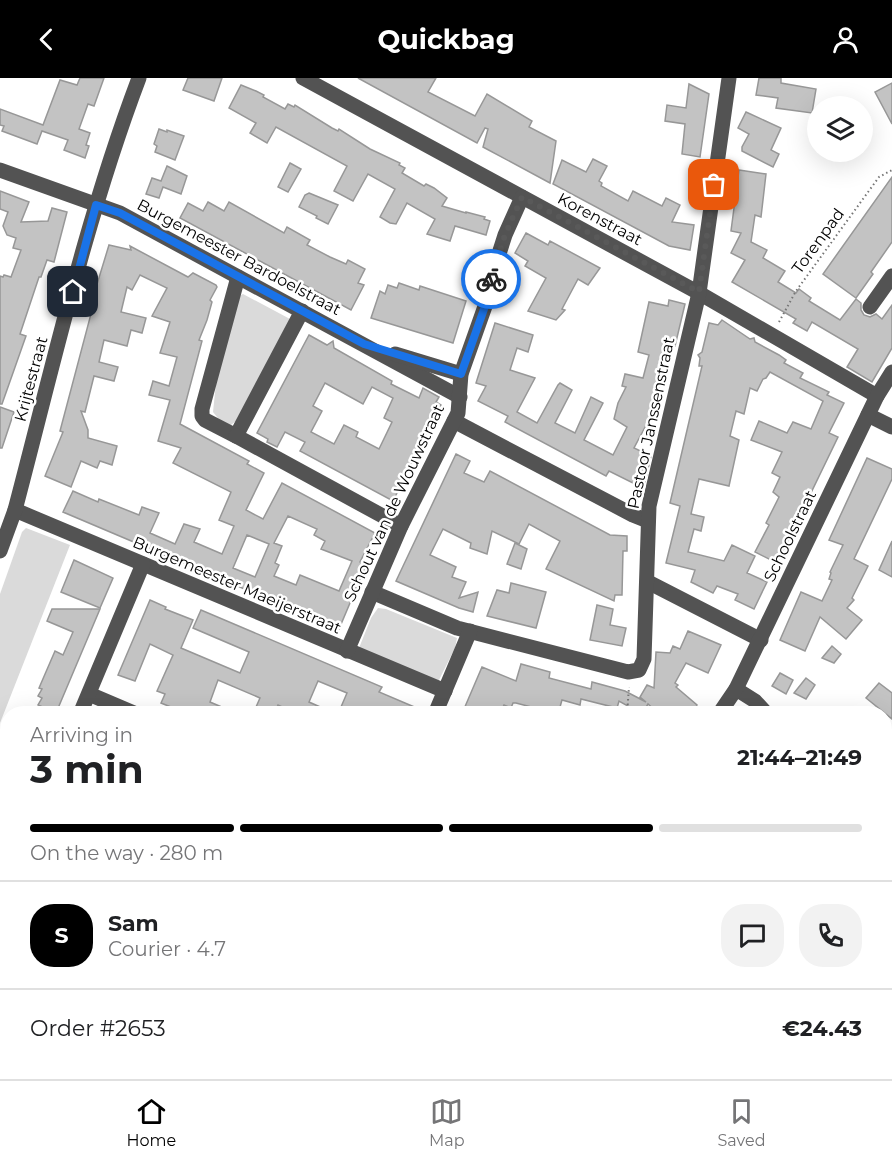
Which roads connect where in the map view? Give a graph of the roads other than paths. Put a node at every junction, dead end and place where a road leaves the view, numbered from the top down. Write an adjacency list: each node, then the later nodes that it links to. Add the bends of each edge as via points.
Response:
1 (139, 78): 6 (street, Krijtestraat)
2 (303, 78): 5 (street, Korenstraat)
3 (729, 78): 9 (street, Pastoor Janssenstraat)
4 (0, 170): 6 (street, Burgemeester Bardoelstraat)
5 (522, 197): 9 (street, Korenstraat); 14 (street, Schout van de Wouwstraat, via 505,235)
6 (96, 205): 8 (street, Burgemeester Bardoelstraat, via 120,213); 21 (street, Krijtestraat)
7 (892, 276): 10 (street)
8 (238, 277): 11 (street, Burgemeester Bardoelstraat); 20 (street, via 202,409 205,420)
9 (699, 292): 15 (street, Korenstraat); 22 (street, Pastoor Janssenstraat)
10 (870, 307)
11 (302, 311): 12 (street, Burgemeester Bardoelstraat); 20 (street)
12 (364, 344): 14 (street, Burgemeester Bardoelstraat); 16 (street, Burgemeester Bardoelstraat)
13 (892, 372): 15 (street, Schoolstraat)
14 (461, 374): 16 (street, Schout van de Wouwstraat)
15 (877, 396): 17 (street, Schoolstraat)
16 (460, 397): 18 (street, Schout van de Wouwstraat)
17 (868, 415): 19 (street); 29 (street, Schoolstraat)
18 (454, 421): 22 (street); 23 (street, Schout van de Wouwstraat)
19 (892, 427)
20 (236, 436): 23 (street)
21 (15, 510): 24 (street, Krijtestraat); 25 (street, Burgemeester Maeijerstraat)
22 (648, 521): 26 (street, Pastoor Janssenstraat)
23 (401, 526): 27 (street, Schout van de Wouwstraat)
24 (0, 551)
25 (143, 564): 30 (street, Burgemeester Maeijerstraat); 33 (street)
26 (648, 582): 28 (street, Pastoor Janssenstraat, via 645,659 634,671); 29 (street)
27 (372, 592): 28 (street); 30 (street, Schout van de Wouwstraat)
28 (470, 631): 32 (street)
29 (761, 640): 31 (street, Schoolstraat)
30 (347, 651): 32 (street, Burgemeester Maeijerstraat)
31 (736, 689): 37 (street, Schoolstraat); 38 (street)
32 (445, 691): 36 (street)
33 (89, 694): 34 (street); 35 (street)
34 (84, 706)
35 (117, 706)
36 (438, 706)
37 (724, 706)
38 (760, 706)

